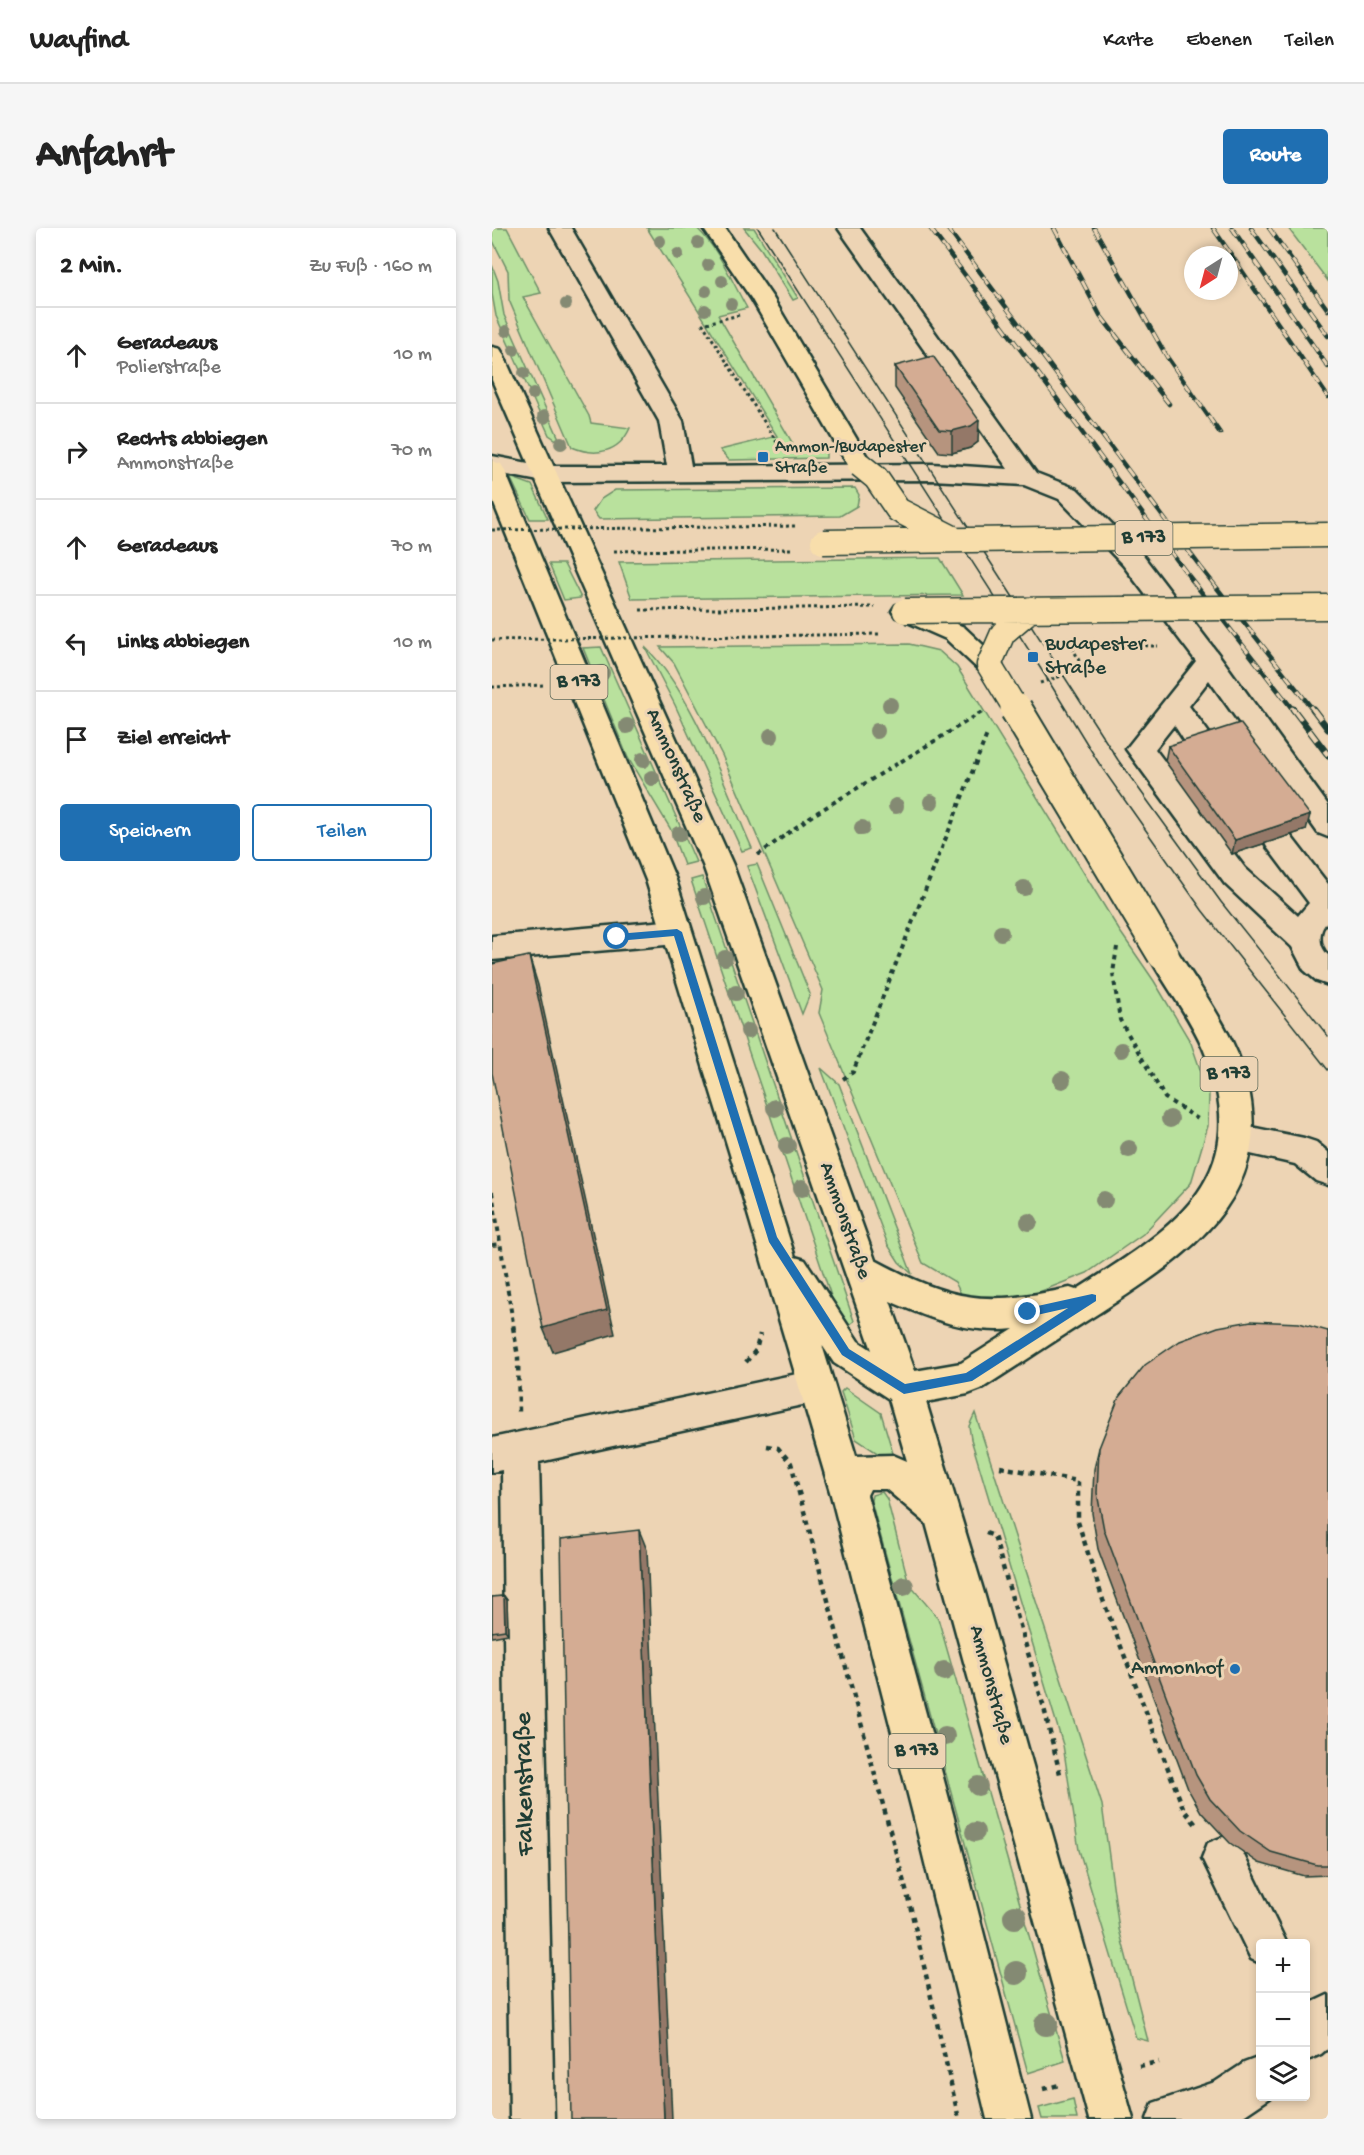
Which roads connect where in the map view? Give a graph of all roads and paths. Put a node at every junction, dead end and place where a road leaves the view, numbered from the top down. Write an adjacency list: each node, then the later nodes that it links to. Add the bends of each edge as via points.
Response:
1 (560, 228): 8 (street, via 671,421)
2 (714, 228): 4 (main road, via 724,240)
3 (849, 228): 11 (street)
4 (755, 306): 6 (main road); 9 (path, via 703,324)
5 (494, 363): 10 (main road, Ammonstraße)
6 (860, 465): 13 (main road, bridge, via 876,478 898,510); 14 (main road, bridge, via 875,510 845,536)
7 (492, 466): 10 (street); 36 (main road, B 173, via 637,819)
8 (680, 473): 9 (street); 10 (street)
9 (796, 473): 11 (street, via 932,472)
10 (544, 474): 48 (main road, Ammonstraße, via 718,865)
11 (1027, 478): 22 (street, via 1068,494 1132,559)
12 (1328, 535): 13 (main road, B 173, bridge)
13 (961, 540): 14 (main road, B 173, bridge)
14 (812, 545): 15 (path)
15 (614, 551)
16 (875, 607): 19 (path)
17 (1328, 607): 18 (main road, bridge)
18 (1031, 609): 23 (main road, bridge, via 1003,633); 23 (main road, bridge, via 904,611 955,633)
19 (638, 610)
20 (1083, 645): 21 (path)
21 (1161, 646)
22 (1210, 661): 28 (street); 32 (street)
23 (989, 664): 42 (main road, B 173, bridge, via 1217,1042 1231,1081)
24 (1077, 671): 27 (path)
25 (550, 685): 26 (path)
26 (492, 687)
27 (1032, 687)
28 (1174, 706): 31 (street); 37 (street, via 1140,749 1235,876)
29 (985, 710): 34 (path, via 810,816)
30 (992, 723): 41 (path, via 853,1072)
31 (1206, 748)
32 (1328, 826)
33 (1276, 839): 35 (street)
34 (758, 855)
35 (1328, 906): 37 (street, via 1308,923)
36 (677, 932): 39 (street); 45 (main road, B 173)
37 (1304, 940): 40 (street, via 1312,958)
38 (1118, 941): 42 (path, via 1113,973 1120,1020 1165,1098 1208,1126)
39 (492, 948)
40 (1328, 973)
41 (843, 1080)
42 (1236, 1138): 43 (street, via 1304,1152); 49 (main road, B 173, via 1231,1168 1209,1205 1184,1233 1147,1263)
43 (1328, 1171)
44 (492, 1192): 46 (path)
45 (772, 1239): 50 (main road, B 173); 51 (main road, via 846,1352)
46 (500, 1244): 47 (path); 53 (path, via 519,1357)
47 (492, 1245)
48 (860, 1269): 49 (main road, B 173, via 902,1292 978,1314 1028,1312); 51 (main road, Ammonstraße)
49 (1092, 1298): 51 (main road, B 173, via 968,1378)
50 (816, 1386): 53 (street); 55 (main road, B 173)
51 (904, 1389): 56 (main road, Ammonstraße)
52 (767, 1446): 61 (path, via 778,1448 791,1463 910,1905)
53 (506, 1452): 60 (street, Falkenstraße)
54 (1000, 1467): 57 (path, via 1078,1480 1078,1522 1103,1600 1184,1810)
55 (849, 1495): 56 (main road, via 859,1472 893,1472); 62 (main road, B 173)
56 (940, 1512): 63 (main road, Ammonstraße)
57 (1223, 1858): 58 (street)
58 (1264, 1939)
59 (1256, 2082): 64 (street, via 1226,2101)
60 (532, 2119)
61 (959, 2119)
62 (1010, 2119)
63 (1110, 2119)
64 (1169, 2119)

